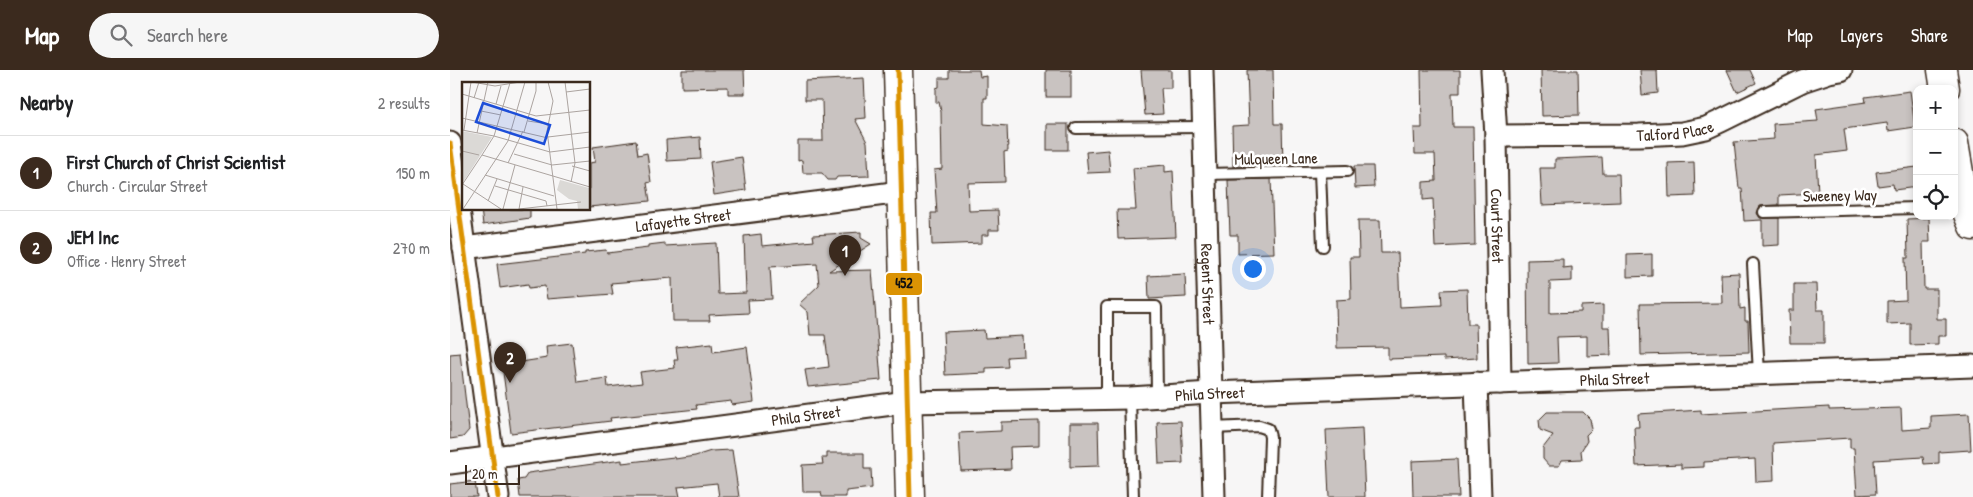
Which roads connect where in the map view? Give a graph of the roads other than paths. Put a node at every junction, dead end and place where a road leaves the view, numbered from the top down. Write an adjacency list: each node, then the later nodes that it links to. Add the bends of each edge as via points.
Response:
1 (898, 70): 15 (street)
2 (1202, 70): 7 (street, Regent Street)
3 (1492, 70): 9 (street, Court Street)
4 (1841, 70): 9 (street, Talford Place, via 1802,81 1714,124 1682,133)
5 (1942, 70): 6 (street)
6 (1944, 85)
7 (1204, 127): 8 (lane); 14 (street, Regent Street)
8 (1076, 128)
9 (1496, 136): 24 (street, Court Street)
10 (450, 143): 20 (street)
11 (1347, 171): 13 (lane, Mulqueen Lane)
12 (1958, 171): 18 (street)
13 (1320, 172): 14 (lane, Mulqueen Lane); 19 (lane)
14 (1205, 174): 26 (street, Regent Street)
15 (902, 192): 20 (street, Lafayette Street); 30 (street)
16 (1913, 208): 17 (lane, Sweeney Way)
17 (1764, 212)
18 (1964, 213)
19 (1323, 246)
20 (464, 248): 32 (street)
21 (1753, 264): 23 (lane)
22 (1973, 366): 23 (street, Phila Street)
23 (1759, 374): 24 (street, Phila Street)
24 (1500, 383): 25 (street, Phila Street)
25 (1476, 384): 26 (street, Phila Street); 39 (street)
26 (1211, 393): 27 (street, Phila Street); 31 (street, Regent Street)
27 (1157, 396): 28 (lane, via 1156,307 1107,307); 29 (street, Phila Street)
28 (1106, 398): 29 (street, Phila Street); 30 (street, Phila Street)
29 (1130, 398): 36 (lane)
30 (907, 402): 32 (street, Phila Street); 35 (street)
31 (1212, 428): 37 (street, Regent Street); 38 (lane, via 1268,428)
32 (493, 457): 33 (street, Phila Street); 34 (street)
33 (450, 462)
34 (498, 497)
35 (910, 497)
36 (1133, 497)
37 (1214, 497)
38 (1268, 497)
39 (1480, 497)

